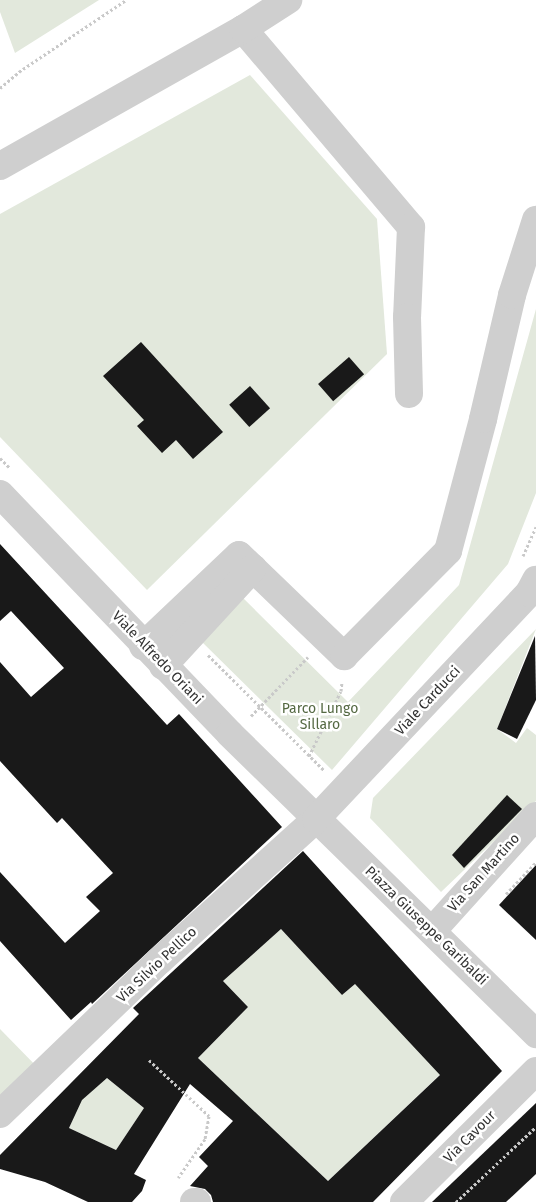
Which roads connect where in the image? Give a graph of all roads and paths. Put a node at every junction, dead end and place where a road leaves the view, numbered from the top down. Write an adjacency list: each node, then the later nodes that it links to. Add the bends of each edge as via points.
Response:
1 (126, 0): 4 (path)
2 (288, 0): 3 (street)
3 (243, 29): 5 (street); 7 (street, via 411,227 407,317)
4 (0, 88)
5 (0, 166)
6 (536, 220): 13 (street, via 512,295 448,551)
7 (409, 394)
8 (0, 494): 12 (street, Viale Alfredo Oriani)
9 (246, 562): 11 (street); 12 (street); 13 (street)
10 (536, 580): 20 (street, Viale Carducci, via 530,593)
11 (190, 637): 14 (street); 15 (path)
12 (143, 646): 14 (street, Viale Alfredo Oriani)
13 (334, 647): 15 (path); 17 (path, via 341,691)
14 (163, 666): 16 (street, Viale Alfredo Oriani)
15 (260, 708): 16 (path); 17 (path)
16 (230, 734): 20 (street, Viale Alfredo Oriani)
17 (309, 756): 18 (path)
18 (331, 777)
19 (536, 816): 23 (street, Via San Martino)
20 (316, 819): 23 (street, Piazza Giuseppe Garibaldi); 27 (street, Via Silvio Pellico, via 159,961)
21 (536, 862): 22 (path)
22 (502, 898)
23 (432, 931): 24 (street, Piazza Giuseppe Garibaldi)
24 (536, 1034)
25 (149, 1060): 29 (path, via 208,1116)
26 (536, 1072): 30 (street, Via Cavour)
27 (0, 1114)
28 (536, 1127): 31 (path)
29 (188, 1197)
30 (404, 1202)
31 (456, 1202)

